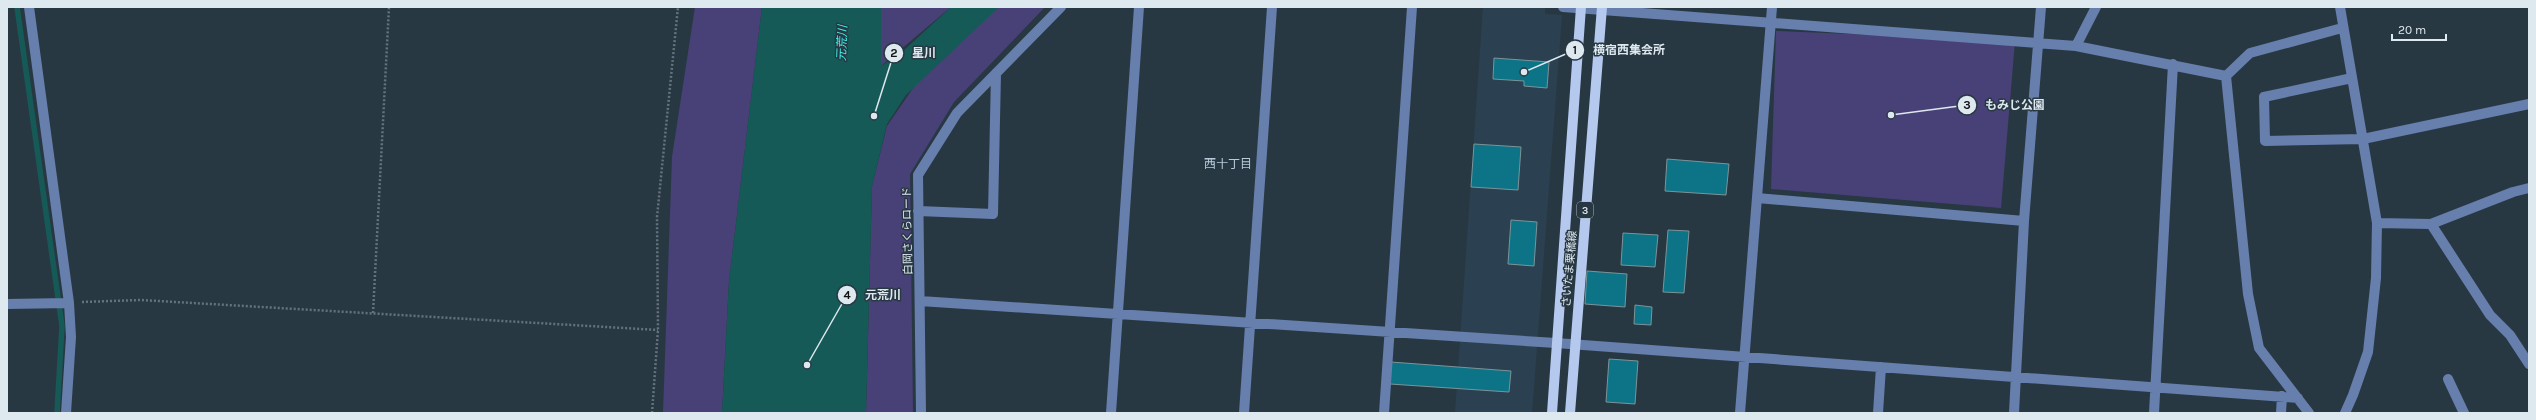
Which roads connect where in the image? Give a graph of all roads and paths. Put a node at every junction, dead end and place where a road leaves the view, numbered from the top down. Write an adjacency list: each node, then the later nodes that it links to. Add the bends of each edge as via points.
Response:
1 (29, 7): 33 (street)
2 (389, 7): 35 (path)
3 (678, 7): 38 (path, via 657,217)
4 (1061, 7): 21 (street, 白岡さくらロード)
5 (1139, 7): 36 (street)
6 (1272, 7): 37 (street)
7 (1412, 7): 39 (street)
8 (1563, 7): 13 (street)
9 (1772, 7): 16 (street)
10 (2041, 7): 18 (street)
11 (2096, 7): 19 (street)
12 (2340, 7): 17 (street)
13 (1581, 8): 14 (street); 40 (main road, さいたま栗橋線 / 3)
14 (1602, 8): 15 (street); 41 (main road, さいたま栗橋線 / 3)
15 (1627, 9): 16 (street)
16 (1772, 23): 18 (street); 27 (street)
17 (2342, 28): 22 (street, via 2250,53); 23 (street)
18 (2039, 43): 19 (street); 29 (street)
19 (2076, 46): 20 (street)
20 (2173, 64): 22 (street); 47 (street)
21 (996, 73): 28 (street, 白岡さくらロード, via 957,113 918,175); 28 (street, via 992,214)
22 (2226, 76): 49 (street, via 2248,294 2259,348)
23 (2352, 78): 25 (street); 25 (street, via 2264,97 2265,141)
24 (2529, 104): 25 (street)
25 (2363, 139): 30 (street)
26 (2529, 188): 31 (street)
27 (1757, 198): 29 (street); 42 (street)
28 (918, 211): 32 (street, 白岡さくらロード)
29 (2024, 221): 45 (street)
30 (2377, 223): 31 (street); 64 (street, via 2376,278 2368,352 2354,395)
31 (2431, 224): 43 (street, via 2490,315 2510,335)
32 (920, 301): 36 (street); 52 (street, 白岡さくらロード)
33 (69, 303): 34 (street); 35 (path, via 141,300); 50 (street, via 71,337)
34 (7, 304)
35 (373, 313): 38 (path)
36 (1118, 314): 37 (street); 53 (street)
37 (1250, 323): 39 (street); 54 (street)
38 (658, 330): 51 (path)
39 (1390, 333): 40 (street); 55 (street)
40 (1556, 343): 41 (street); 56 (main road, さいたま栗橋線 / 3)
41 (1574, 345): 42 (street); 57 (main road, さいたま栗橋線 / 3)
42 (1744, 357): 44 (street); 58 (street)
43 (2529, 364)
44 (1881, 367): 45 (street); 59 (street)
45 (2017, 377): 47 (street); 60 (street)
46 (2448, 380): 65 (street)
47 (2156, 387): 48 (street); 61 (street)
48 (2282, 396): 49 (street); 62 (street)
49 (2298, 398): 63 (street)
50 (66, 413)
51 (652, 413)
52 (921, 413)
53 (1112, 413)
54 (1244, 413)
55 (1384, 413)
56 (1552, 413)
57 (1570, 413)
58 (1740, 413)
59 (1878, 413)
60 (2014, 413)
61 (2154, 413)
62 (2281, 413)
63 (2308, 413)
64 (2344, 413)
65 (2464, 413)

